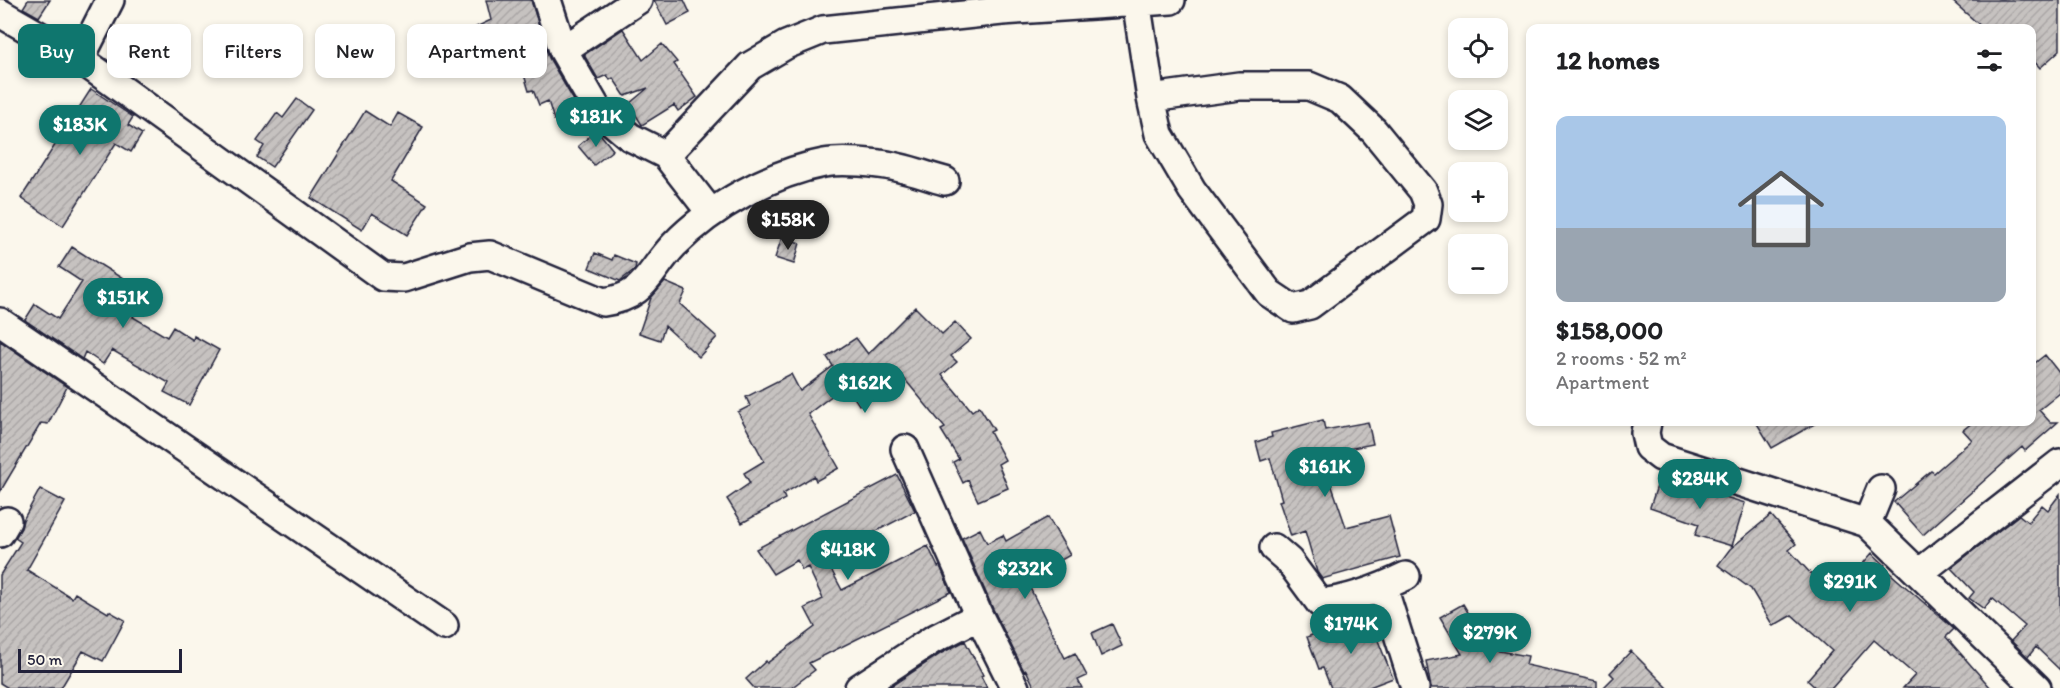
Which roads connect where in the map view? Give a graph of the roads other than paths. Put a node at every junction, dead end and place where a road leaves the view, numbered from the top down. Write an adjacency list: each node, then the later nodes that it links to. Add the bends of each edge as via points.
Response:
1 (110, 0): 8 (street)
2 (547, 0): 9 (street)
3 (638, 0): 9 (street)
4 (1171, 0): 5 (street)
5 (1136, 1): 11 (street); 12 (street, via 823,30 750,66)
6 (0, 13): 7 (street)
7 (19, 24)
8 (95, 30)
9 (563, 50): 12 (street, via 597,109 630,137)
10 (95, 70): 14 (street, via 383,277 404,278 470,257 490,255 588,297 603,302 620,300 637,292 674,245)
11 (1151, 98): 11 (street, via 1239,86 1309,86 1340,99 1374,131 1423,191 1428,204 1426,219 1324,296 1293,309 1269,293 1192,190 1159,134)
12 (666, 155): 14 (street)
13 (945, 181): 14 (street, via 881,164 826,163 777,176)
14 (711, 213)
15 (2, 328): 24 (street)
16 (1646, 426): 20 (street, via 1648,447 1661,457)
17 (905, 449): 23 (street)
18 (2060, 463): 22 (street)
19 (1881, 489): 20 (street)
20 (1867, 523): 22 (street)
21 (1274, 548): 27 (street, via 1289,561 1320,603 1394,581)
22 (1919, 573): 28 (street)
23 (979, 616): 25 (street, via 932,640); 26 (street)
24 (444, 626)
25 (859, 688)
26 (1015, 688)
27 (1415, 688)
28 (2037, 688)

